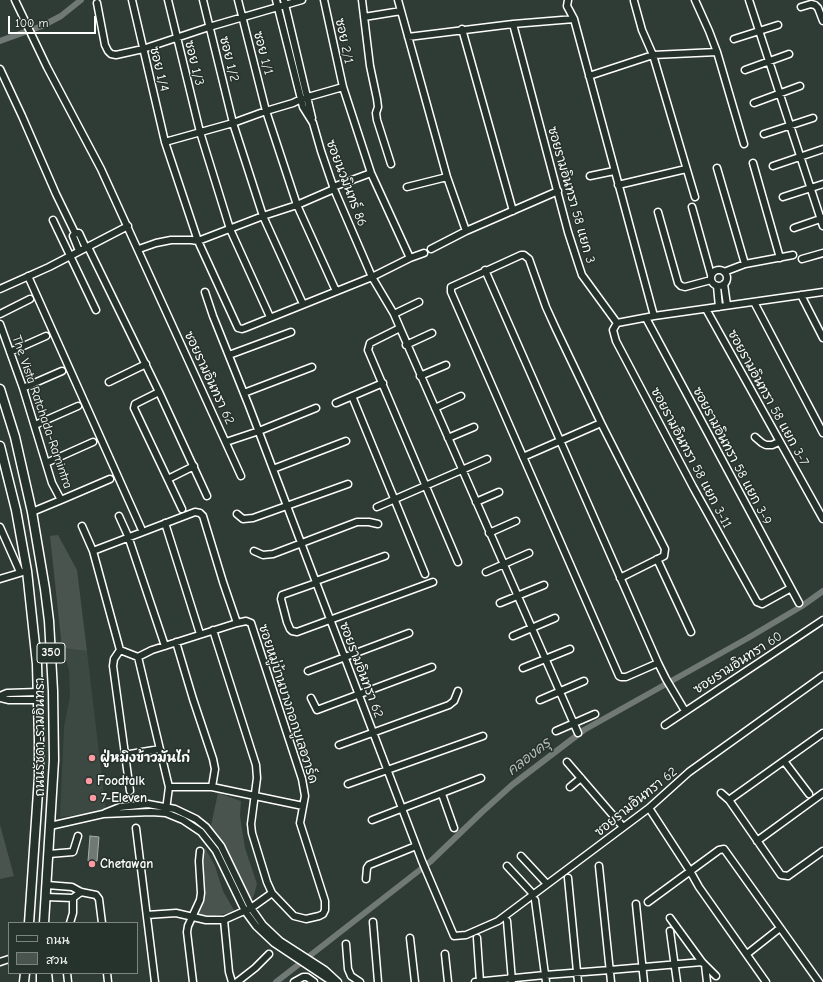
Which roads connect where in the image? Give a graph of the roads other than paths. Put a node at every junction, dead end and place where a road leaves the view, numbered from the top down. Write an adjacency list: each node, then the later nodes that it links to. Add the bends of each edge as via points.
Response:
1 (15, 0): 79 (street, ซอยรามอินทรา 62, via 46,67 101,169)
2 (132, 0): 32 (street, ซอย 1/4)
3 (168, 0): 30 (street, ซอย 1/3)
4 (203, 0): 26 (street, ซอย 1/2)
5 (238, 0): 20 (street, ซอย 1/1)
6 (276, 0): 17 (street, ซอยนวมินทร์ 86)
7 (302, 0): 15 (street)
8 (324, 0): 41 (street, ซอย 2/1)
9 (362, 0): 21 (street)
10 (398, 0): 19 (street)
11 (568, 0): 22 (street, via 567,6)
12 (695, 0): 33 (street)
13 (749, 0): 28 (street)
14 (634, 1): 35 (street, via 642,30)
15 (285, 2): 17 (street); 43 (street, ซอยนวมินทร์ 86)
16 (97, 3): 32 (street, via 108,51 116,55)
17 (277, 7): 20 (street); 43 (street, ซอยนวมินทร์ 86)
18 (801, 7): 23 (street, via 815,5)
19 (401, 11): 21 (street); 29 (street)
20 (242, 17): 26 (street); 45 (street, ซอย 1/1)
21 (364, 17): 56 (street, via 377,99 377,120)
22 (574, 19): 24 (street); 39 (street)
23 (823, 21)
24 (513, 24): 27 (street); 69 (street, ซอยรามอินทรา 58 แยก 3)
25 (778, 25): 28 (street)
26 (209, 27): 30 (street); 47 (street, ซอย 1/2)
27 (462, 29): 29 (street); 74 (street)
28 (759, 31): 31 (street); 36 (street)
29 (408, 37): 63 (street)
30 (177, 38): 32 (street); 49 (street, ซอย 1/3)
31 (734, 39)
32 (143, 49): 51 (street, ซอย 1/4)
33 (716, 52): 35 (street); 52 (street)
34 (789, 54): 36 (street)
35 (653, 55): 39 (street); 59 (street)
36 (769, 61): 38 (street); 42 (street)
37 (0, 69): 84 (street)
38 (745, 70)
39 (589, 76): 60 (street)
40 (800, 86): 42 (street)
41 (343, 87): 43 (street); 61 (street, ซอย 2/1)
42 (780, 94): 44 (street); 48 (street)
43 (304, 98): 45 (street); 67 (street, ซอยนวมินทร์ 86, via 304,109 313,123)
44 (754, 103)
45 (266, 111): 47 (street); 72 (street, ซอย 1/1)
46 (813, 118): 48 (street)
47 (233, 123): 49 (street); 76 (street, ซอย 1/2)
48 (790, 125): 50 (street); 54 (street)
49 (200, 132): 51 (street); 82 (street, ซอย 1/3)
50 (764, 134)
51 (165, 142): 85 (street, ซอย 1/4)
52 (744, 144)
53 (823, 149): 54 (street)
54 (800, 157): 57 (street); 68 (street)
55 (753, 163): 95 (street)
56 (391, 164)
57 (773, 166)
58 (717, 168): 97 (street)
59 (686, 169): 65 (street); 70 (street)
60 (614, 171): 62 (street); 65 (street)
61 (371, 173): 67 (street); 94 (street, ซอย 2/1)
62 (590, 176)
63 (447, 177): 66 (street); 83 (street)
64 (823, 184): 68 (street)
65 (618, 185): 120 (street)
66 (407, 187)
67 (334, 188): 72 (street); 101 (street, ซอยนวมินทร์ 86)
68 (810, 188): 71 (street); 77 (street)
69 (558, 191): 74 (street); 123 (street, ซอยรามอินทรา 58 แยก 3, via 582,275)
70 (695, 197)
71 (783, 197)
72 (297, 204): 76 (street); 106 (street, ซอย 1/1)
73 (692, 207): 102 (street)
74 (513, 210): 83 (street)
75 (658, 212): 102 (street, via 678,283 685,287)
76 (263, 216): 82 (street); 113 (street, ซอย 1/2)
77 (822, 218): 80 (street); 81 (street)
78 (53, 220): 93 (street)
79 (128, 226): 86 (street); 88 (street, ซอยรามอินทรา 62)
80 (823, 226)
81 (794, 228)
82 (230, 229): 85 (street); 121 (street, ซอย 1/3)
83 (466, 231): 87 (street)
84 (75, 232): 86 (street, via 79,233); 89 (street, via 73,236)
85 (198, 241): 88 (street, via 171,240); 121 (street, ซอย 1/4, via 238,328 242,329)
86 (88, 247): 89 (street); 133 (street)
87 (431, 249)
88 (139, 250): 159 (street, ซอยรามอินทรา 62)
89 (79, 251): 93 (street)
90 (424, 253): 94 (street)
91 (823, 253): 96 (street)
92 (793, 255): 95 (street)
93 (71, 256): 100 (street); 117 (street)
94 (410, 258): 101 (street)
95 (780, 258): 97 (street)
96 (802, 259)
97 (745, 264): 99 (street)
98 (485, 270): 150 (street, via 521,255 527,256 556,329); 160 (street); 163 (street, via 451,287 451,292)
99 (724, 272): 102 (street, via 717,270); 103 (street, via 727,276)
100 (28, 276): 105 (street); 191 (street)
101 (372, 277): 106 (street); 119 (street, ซอยนวมินทร์ 86)
102 (711, 278): 104 (street)
103 (724, 284): 104 (street); 114 (street)
104 (717, 286): 115 (street)
105 (0, 290)
106 (336, 291): 113 (street)
107 (205, 292): 132 (street)
108 (823, 292): 109 (street)
109 (801, 295): 112 (street); 129 (street)
110 (30, 300): 118 (street)
111 (419, 302): 119 (street)
112 (754, 302): 114 (street); 154 (street)
113 (303, 304): 121 (street)
114 (728, 305): 115 (street)
115 (719, 307): 116 (street)
116 (706, 309): 120 (street); 161 (street, ซอยรามอินทรา 58 แยก 3-7)
117 (96, 310)
118 (0, 314)
119 (394, 314): 125 (street, ซอยนวมินทร์ 86)
120 (654, 316): 122 (street)
121 (270, 317)
122 (646, 318): 123 (street); 210 (street, ซอยรามอินทรา 58 แยก 3-9)
123 (617, 323): 210 (street, ซอยรามอินทรา 58 แยก 3-11, via 613,330 616,341 757,602 762,604)
124 (0, 324): 131 (street, The Vista Ratchada-Ramintra)
125 (400, 328): 130 (street, ซอยนวมินทร์ 86); 139 (street, via 370,343 368,348)
126 (291, 332): 132 (street)
127 (432, 333): 130 (street)
128 (46, 336): 131 (street)
129 (823, 338)
130 (406, 345): 137 (street, ซอยนวมินทร์ 86)
131 (10, 352): 140 (street, The Vista Ratchada-Ramintra)
132 (229, 355): 143 (street)
133 (146, 364): 138 (street); 142 (street)
134 (446, 365): 137 (street)
135 (312, 367): 143 (street)
136 (62, 371): 140 (street)
137 (420, 376): 149 (street, ซอยนวมินทร์ 86)
138 (109, 382)
139 (383, 383): 144 (street); 173 (street)
140 (23, 388): 151 (street, The Vista Ratchada-Ramintra)
141 (0, 389): 182 (main road, ถนนรัชดา-รามอินทรา / 350, via 15,437)
142 (159, 392): 166 (street); 171 (street, via 135,404 134,408)
143 (244, 393): 153 (street)
144 (352, 396): 146 (street); 177 (street)
145 (461, 396): 149 (street)
146 (336, 403)
147 (78, 406): 151 (street)
148 (316, 408): 153 (street)
149 (435, 408): 156 (street, ซอยนวมินทร์ 86)
150 (601, 423): 160 (street); 199 (street, via 665,549 664,556)
151 (35, 425): 165 (street, The Vista Ratchada-Ramintra)
152 (474, 427): 156 (street)
153 (259, 431): 159 (street, ซอยรามอินทรา 62); 167 (street, ซอยรามอินทรา 62)
154 (823, 433)
155 (755, 437): 161 (street, via 766,445)
156 (448, 438): 168 (street, ซอยนวมินทร์ 86)
157 (346, 441): 167 (street)
158 (93, 442): 165 (street)
159 (226, 442): 169 (street)
160 (560, 442): 163 (street); 205 (street)
161 (779, 442): 185 (street, ซอยรามอินทรา 58 แยก 3-7)
162 (0, 446): 202 (main road, ถนนรัชดา-รามอินทรา / 350, via 16,510)
163 (523, 457): 231 (street, via 619,676 626,677)
164 (487, 459): 168 (street)
165 (46, 463): 176 (street, The Vista Ratchada-Ramintra)
166 (194, 466): 171 (street); 175 (street)
167 (273, 469): 179 (street, ซอยรามอินทรา 62)
168 (462, 470): 173 (street); 178 (street, ซอยนวมินทร์ 86)
169 (241, 476)
170 (110, 479): 176 (street)
171 (168, 479): 181 (street)
172 (348, 484): 179 (street)
173 (426, 486): 177 (street); 200 (street)
174 (499, 492): 178 (street)
175 (207, 496)
176 (60, 500): 182 (street, The Vista Ratchada-Ramintra)
177 (394, 500): 180 (street); 204 (street)
178 (476, 502): 192 (street, ซอยนวมินทร์ 86)
179 (287, 506): 183 (street, via 254,518 243,519); 194 (street, ซอยรามอินทรา 62)
180 (378, 507)
181 (182, 509)
182 (32, 512): 277 (main road, ถนนรัชดา-รามอินทรา / 350, via 45,589 54,691 54,760)
183 (237, 514)
184 (119, 516): 193 (street)
185 (823, 519)
186 (516, 521): 192 (street)
187 (165, 523): 193 (street, ซอยหมู่บ้านบางกอกบูเลอวาร์ด); 217 (street, ซอยหมู่บ้านบางกอกบูเลอวาร์ด, via 195,512 202,514); 222 (street)
188 (378, 524): 194 (street, via 357,522)
189 (82, 526): 195 (street)
190 (0, 527): 202 (street)
191 (141, 528)
192 (489, 533): 201 (street, ซอยนวมินทร์ 86)
193 (128, 536): 195 (street, ซอยหมู่บ้านบางกอกบูเลอวาร์ด); 225 (street)
194 (301, 544): 196 (street, via 267,555); 207 (street, ซอยรามอินทรา 62)
195 (93, 551): 227 (street)
196 (254, 551)
197 (529, 553): 201 (street)
198 (385, 556): 207 (street)
199 (657, 560): 205 (street); 220 (street)
200 (458, 562)
201 (504, 564): 203 (street); 211 (street, ซอยนวมินทร์ 86)
202 (24, 571): 206 (street); 240 (main road, ถนนรัชดา-รามอินทรา / 350, via 34,628)
203 (486, 572)
204 (425, 574)
205 (620, 578): 231 (street)
206 (0, 579)
207 (316, 582): 215 (street, ซอยรามอินทรา 62); 215 (street, via 282,595 287,622 290,629 297,632)
208 (433, 582): 215 (street)
209 (544, 585): 211 (street)
210 (791, 588): 213 (street, ซอยรามอินทรา 58 แยก 3-9)
211 (518, 596): 212 (street); 218 (street, ซอยนวมินทร์ 86)
212 (500, 603)
213 (799, 603)
214 (556, 618): 218 (street)
215 (330, 620): 229 (street, ซอยรามอินทรา 62)
216 (823, 620): 244 (street, ซอยรามอินทรา 60)
217 (237, 623): 219 (street, ซอยหมู่บ้านบางกอกบูเลอวาร์ด); 272 (street, ซอยหมู่บ้านบางกอกบูเลอวาร์ด, via 248,622 253,626 302,779 305,796)
218 (532, 628): 223 (street); 230 (street, ซอยนวมินทร์ 86)
219 (213, 630): 222 (street, ซอยหมู่บ้านบางกอกบูเลอวาร์ด); 270 (street, ซอยหมู่บ้านบางกอกบูเลอวาร์ด, via 256,765)
220 (691, 632)
221 (409, 633): 229 (street)
222 (200, 634): 224 (street, ซอยหมู่บ้านบางกอกบูเลอวาร์ด)
223 (513, 636)
224 (176, 642): 225 (street, ซอยหมู่บ้านบางกอกบูเลอวาร์ด); 263 (street, via 213,759 215,769)
225 (165, 646): 228 (street, ซอยหมู่บ้านบางกอกบูเลอวาร์ด)
226 (570, 648): 230 (street)
227 (120, 650): 228 (street); 255 (street, via 113,666)
228 (138, 657): 254 (street)
229 (344, 658): 234 (street); 239 (street, ซอยรามอินทรา 62)
230 (546, 659): 233 (street); 238 (street, ซอยนวมินทร์ 86)
231 (658, 663): 244 (street)
232 (432, 667): 239 (street)
233 (523, 668)
234 (308, 671)
235 (823, 676): 273 (street, ซอยรามอินทรา 62, via 689,772)
236 (584, 681): 238 (street)
237 (458, 690): 249 (street, via 454,701 449,705)
238 (560, 691): 243 (street); 246 (street, ซอยนวมินทร์ 86)
239 (358, 694): 242 (street, via 317,710); 249 (street, ซอยรามอินทรา 62)
240 (38, 696): 241 (street, via 9,700); 308 (main road, ถนนรัชดา-รามอินทรา / 350, via 39,777)
241 (0, 697)
242 (311, 698)
243 (540, 700)
244 (686, 711): 247 (street, ซอยรามอินทรา 60)
245 (596, 714): 246 (street)
246 (574, 724): 248 (street); 250 (street, ซอยนวมินทร์ 86)
247 (665, 725)
248 (556, 731)
249 (374, 732): 253 (street); 258 (street, ซอยรามอินทรา 62)
250 (578, 733)
251 (823, 733): 256 (street)
252 (483, 736): 258 (street)
253 (339, 745)
254 (160, 749): 255 (street); 262 (street)
255 (124, 754): 265 (street)
256 (784, 761): 269 (street); 271 (street)
257 (567, 762): 260 (street)
258 (388, 769): 261 (street); 274 (street, ซอยรามอินทรา 62)
259 (481, 778): 268 (street)
260 (581, 778): 264 (street); 278 (street)
261 (348, 784)
262 (169, 787): 263 (street); 275 (street)
263 (212, 787): 270 (street)
264 (570, 788)
265 (130, 791)
266 (721, 793): 271 (street)
267 (823, 793): 282 (street)
268 (442, 794): 274 (street); 280 (street)
269 (809, 794)
270 (255, 797): 272 (street); 296 (street, ซอยหมู่บ้านบางกอกบูเลอวาร์ด, via 251,817 252,832)
271 (729, 800): 282 (street)
272 (303, 806): 296 (street, ซอยหมู่บ้านบางกอกบูเลอวาร์ด, via 300,822 325,902 325,910 319,916 300,918 290,912)
273 (649, 808): 278 (street, ซอยรามอินทรา 62); 290 (street)
274 (403, 809): 276 (street); 283 (street, ซอยรามอินทรา 62)
275 (166, 810): 277 (street, via 148,804 135,805); 302 (street, via 185,813 196,819 215,837 226,856)
276 (372, 820)
277 (50, 826): 286 (main road, ถนนรัชดา-รามอินทรา / 350)
278 (623, 827): 294 (street, ซอยรามอินทรา 62)
279 (136, 828): 303 (street)
280 (454, 828)
281 (78, 836): 286 (street, via 73,852)
282 (757, 841): 285 (street, via 779,873 786,876)
283 (416, 846): 292 (street, via 369,866); 298 (street, ซอยรามอินทรา 62, via 454,936 466,935 493,924)
284 (200, 851): 304 (street, via 201,893)
285 (823, 851)
286 (49, 854): 293 (main road, ถนนรัชดา-รามอินทรา / 350)
287 (521, 856): 294 (street)
288 (507, 866): 298 (street)
289 (600, 866): 324 (street)
290 (690, 871): 300 (street); 313 (street, via 719,850 724,850); 320 (street)
291 (568, 878): 325 (street)
292 (366, 879)
293 (47, 884): 295 (street, via 72,887); 297 (main road, ถนนรัชดา-รามอินทรา / 350)
294 (547, 884): 298 (street, ซอยรามอินทรา 62)
295 (81, 892): 299 (street); 311 (street, via 96,895 99,899)
296 (272, 893): 302 (street)
297 (46, 897): 299 (street); 309 (main road, ถนนรัชดา-รามอินทรา / 350)
298 (534, 897): 326 (street)
299 (73, 898): 310 (street)
300 (648, 902)
301 (636, 904): 323 (street)
302 (248, 910): 306 (street); 335 (street, via 299,957 331,975)
303 (147, 915): 304 (street, via 176,913); 329 (street)
304 (193, 916): 306 (street, via 206,920); 330 (street, via 187,932)
305 (670, 918): 321 (street)
306 (224, 920): 331 (street)
307 (507, 921): 328 (street)
308 (29, 922)
309 (44, 922)
310 (70, 922)
311 (102, 922)
312 (373, 922): 337 (street)
313 (780, 928): 320 (street); 349 (street)
314 (670, 931): 322 (street)
315 (410, 938): 338 (street)
316 (477, 938): 341 (street)
317 (346, 944): 336 (street, via 348,969 351,976)
318 (269, 954): 332 (street)
319 (445, 954): 339 (street)
320 (747, 954): 348 (street)
321 (704, 963): 322 (street); 327 (street); 347 (street)
322 (674, 964): 323 (street); 346 (street)
323 (642, 967): 324 (street); 345 (street)
324 (610, 970): 325 (street); 344 (street)
325 (577, 972): 326 (street); 343 (street)
326 (545, 974): 328 (street); 342 (street)
327 (716, 976)
328 (512, 980): 341 (street)
329 (155, 982)
330 (193, 982)
331 (232, 982)
332 (237, 982)
333 (294, 982): 334 (street, via 307,977)
334 (314, 982)
335 (337, 982)
336 (360, 982)
337 (378, 982)
338 (415, 982)
339 (448, 982)
340 (475, 982): 341 (street)
341 (480, 982)
342 (546, 982)
343 (578, 982)
344 (611, 982)
345 (644, 982)
346 (677, 982)
347 (706, 982)
348 (766, 982)
349 (819, 982)

